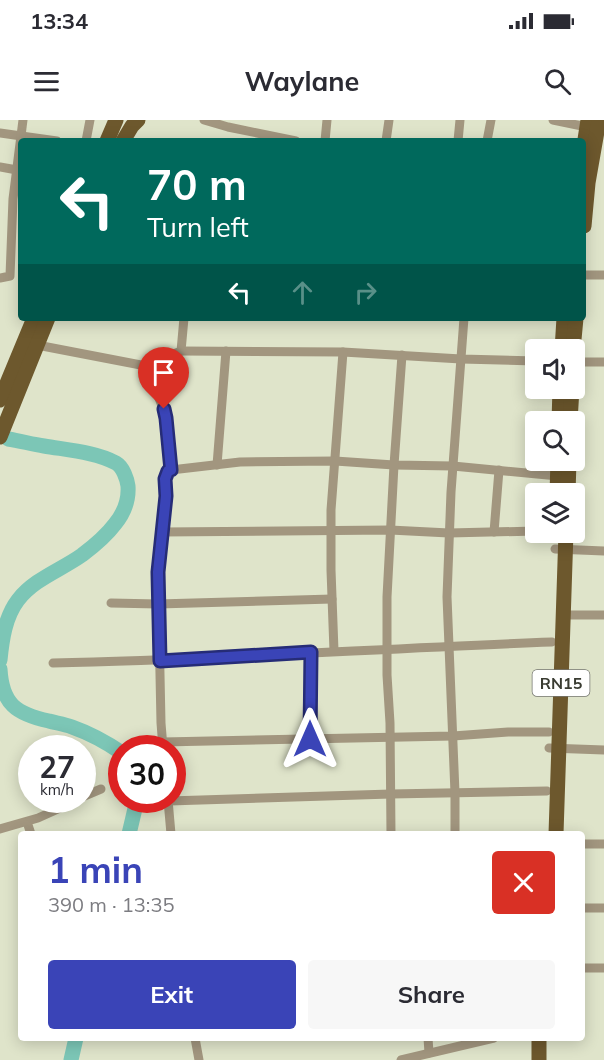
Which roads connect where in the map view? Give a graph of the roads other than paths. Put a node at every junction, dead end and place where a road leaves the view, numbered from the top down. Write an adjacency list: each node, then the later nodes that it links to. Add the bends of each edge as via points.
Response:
1 (23, 120): 13 (street)
2 (90, 120): 15 (street)
3 (116, 120): 16 (main road)
4 (138, 120): 17 (main road)
5 (206, 120): 18 (street)
6 (327, 120): 19 (street)
7 (389, 120): 20 (street)
8 (460, 120): 21 (street)
9 (490, 120): 22 (street)
10 (554, 120): 11 (street)
11 (591, 122): 23 (main road); 27 (main road)
12 (0, 133): 13 (street)
13 (20, 136): 14 (street)
14 (35, 138)
15 (87, 138)
16 (108, 138)
17 (125, 138)
18 (281, 138)
19 (325, 138)
20 (386, 138)
21 (459, 138)
22 (487, 138)
23 (586, 139)
24 (18, 159): 26 (street)
25 (0, 167): 26 (street)
26 (17, 170): 28 (street)
27 (586, 187)
28 (17, 199): 31 (street, via 10,276)
29 (586, 275): 30 (street)
30 (604, 275)
31 (0, 278)
32 (33, 321): 50 (main road)
33 (47, 321): 40 (main road)
34 (184, 321): 41 (street)
35 (464, 321): 45 (street)
36 (564, 321): 38 (main road)
37 (576, 321): 39 (main road)
38 (563, 339)
39 (574, 339)
40 (37, 345): 49 (street); 51 (main road)
41 (181, 351): 42 (street); 49 (street)
42 (226, 351): 43 (street); 53 (street)
43 (343, 352): 44 (street); 52 (street)
44 (402, 355): 45 (street); 54 (street)
45 (461, 359): 46 (street); 55 (street)
46 (525, 361)
47 (585, 362): 48 (street)
48 (604, 362)
49 (146, 366): 57 (street, via 165,413)
50 (0, 400)
51 (0, 436)
52 (335, 461): 53 (street); 54 (street); 59 (street)
53 (217, 465): 57 (street)
54 (394, 465): 55 (street); 60 (street)
55 (453, 466): 58 (street); 64 (street)
56 (525, 469): 58 (street)
57 (171, 470): 62 (street, via 165,475)
58 (499, 470): 63 (street)
59 (330, 531): 60 (street); 62 (street); 69 (street)
60 (390, 531): 64 (street); 76 (street)
61 (525, 531): 63 (street)
62 (162, 532): 71 (street)
63 (494, 532): 64 (street)
64 (449, 533): 75 (street)
65 (559, 543): 67 (main road, RN15)
66 (562, 543): 67 (main road, RN15)
67 (560, 549): 68 (street); 72 (main road, RN15); 74 (main road, RN15)
68 (604, 551)
69 (332, 599): 71 (street); 77 (street)
70 (111, 603): 71 (street)
71 (158, 604): 79 (street)
72 (563, 615): 73 (street); 85 (main road, RN15)
73 (604, 615)
74 (552, 642): 75 (street); 85 (main road, RN15)
75 (450, 646): 76 (street); 82 (street)
76 (387, 650): 77 (street); 83 (street)
77 (334, 651): 78 (street)
78 (311, 652): 79 (street); 84 (street)
79 (160, 661): 80 (street); 81 (street)
80 (53, 663)
81 (163, 735)
82 (453, 736): 83 (street); 85 (street, via 508,732); 91 (street)
83 (390, 737): 84 (street); 92 (street)
84 (310, 739): 86 (street)
85 (552, 742): 87 (street); 90 (main road, RN15); 103 (main road, RN15)
86 (186, 744)
87 (604, 750)
88 (101, 789): 89 (street)
89 (96, 791)
90 (547, 791): 91 (street); 102 (main road, RN15)
91 (455, 793): 92 (street); 101 (street)
92 (391, 794): 93 (street); 100 (street)
93 (186, 800)
94 (49, 813): 96 (street)
95 (170, 813): 99 (street)
96 (27, 822): 97 (street); 98 (street)
97 (0, 829)
98 (31, 831)
99 (171, 831)
100 (391, 831)
101 (455, 831)
102 (546, 831)
103 (556, 831)
104 (585, 844): 105 (street)
105 (604, 844)
106 (585, 908): 107 (street)
107 (604, 908)
108 (585, 968): 109 (street)
109 (604, 968)
110 (196, 1041): 117 (street)
111 (428, 1041): 116 (street)
112 (482, 1041): 115 (street)
113 (539, 1041): 120 (main road)
114 (549, 1041): 121 (main road)
115 (444, 1050): 116 (street); 119 (street)
116 (429, 1053): 118 (street)
117 (199, 1060)
118 (401, 1060)
119 (444, 1060)
120 (538, 1060)
121 (549, 1060)

